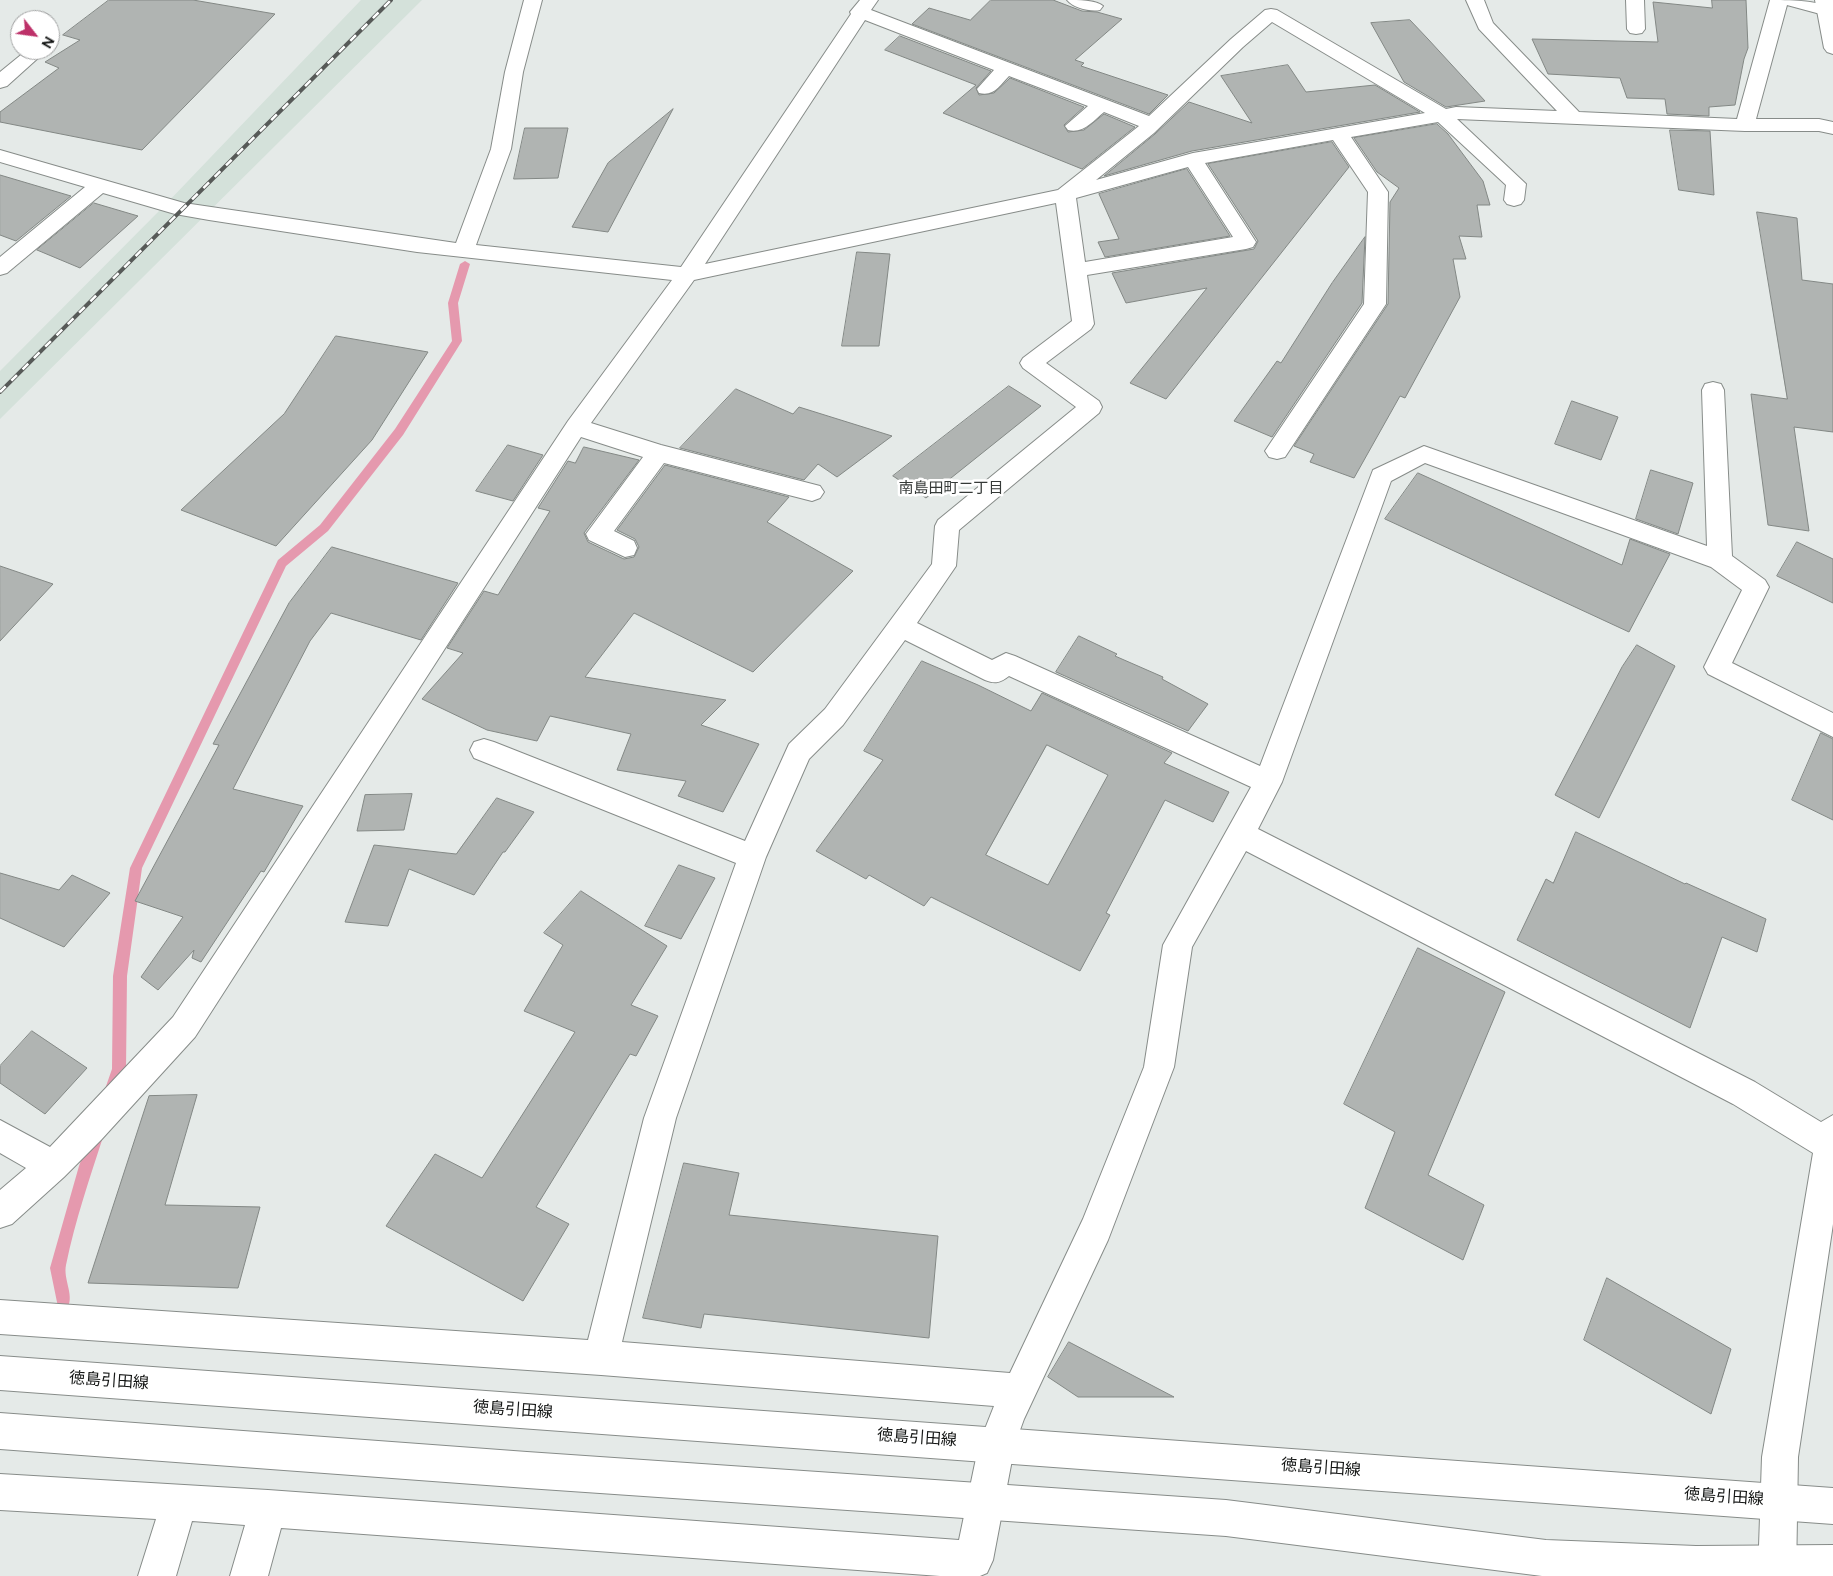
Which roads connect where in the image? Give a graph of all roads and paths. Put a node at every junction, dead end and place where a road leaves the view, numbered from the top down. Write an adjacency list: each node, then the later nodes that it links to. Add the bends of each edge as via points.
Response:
1 (533, 0): 30 (street, via 514,72 501,149)
2 (1076, 0): 9 (street)
3 (1475, 0): 19 (street, via 1485,25)
4 (1635, 0): 11 (street)
5 (1779, 0): 21 (street)
6 (1789, 0): 7 (street)
7 (1824, 5): 12 (street)
8 (864, 6): 14 (street); 33 (street)
9 (1094, 6)
10 (1276, 7): 18 (street); 20 (street)
11 (1636, 29)
12 (1833, 48)
13 (26, 60): 15 (street)
14 (1006, 68): 16 (street); 17 (street)
15 (0, 82)
16 (986, 89)
17 (1101, 105): 20 (street); 22 (street)
18 (1442, 115): 19 (street); 24 (street); 29 (street, via 1516,184)
19 (1574, 118): 21 (street)
20 (1152, 124): 28 (street)
21 (1745, 125): 23 (street, via 1819,125)
22 (1075, 126)
23 (1833, 128)
24 (1339, 134): 26 (street); 36 (street, via 1378,192 1375,304)
25 (0, 156): 27 (street)
26 (1193, 159): 28 (street); 32 (street, via 1246,242)
27 (100, 185): 30 (street, via 209,214); 31 (street)
28 (1065, 195): 32 (street); 33 (street)
29 (1514, 200)
30 (464, 250): 33 (street)
31 (0, 268)
32 (1075, 270): 41 (street, via 1083,324 1031,363 1090,407 947,526 944,566)
33 (687, 274): 35 (street)
34 (1713, 390): 40 (street)
35 (576, 427): 37 (street); 49 (street, via 184,1027)
36 (1277, 451)
37 (659, 453): 38 (street); 39 (street, via 598,534)
38 (812, 492)
39 (625, 548)
40 (1720, 560): 42 (street, via 1756,587 1717,667); 44 (street, via 1424,454 1381,476)
41 (901, 626): 44 (street, via 994,673 1006,663); 46 (street, via 834,717 799,752)
42 (1833, 726)
43 (484, 750): 46 (street)
44 (1268, 782): 45 (street)
45 (1241, 834): 48 (street); 54 (street, via 1178,945 1159,1067 1096,1228)
46 (752, 857): 52 (street, via 660,1118)
47 (0, 1136): 49 (street)
48 (1832, 1141): 59 (street, via 1780,1457)
49 (54, 1166): 50 (street)
50 (0, 1212)
51 (0, 1317): 52 (street)
52 (601, 1358): 54 (street)
53 (0, 1373): 56 (street, 徳島引田線)
54 (1020, 1391): 56 (street)
55 (0, 1431): 58 (street)
56 (997, 1444): 58 (street); 59 (street, 徳島引田線)
57 (0, 1492): 60 (street)
58 (985, 1500): 62 (street, via 974,1560); 64 (street, via 1226,1518 1546,1558)
59 (1779, 1501): 61 (street, 徳島引田線); 64 (street)
60 (179, 1502): 62 (street); 65 (street)
61 (1833, 1506)
62 (268, 1508): 66 (street)
63 (1833, 1564): 64 (street)
64 (1778, 1570)
65 (157, 1576)
66 (249, 1576)

